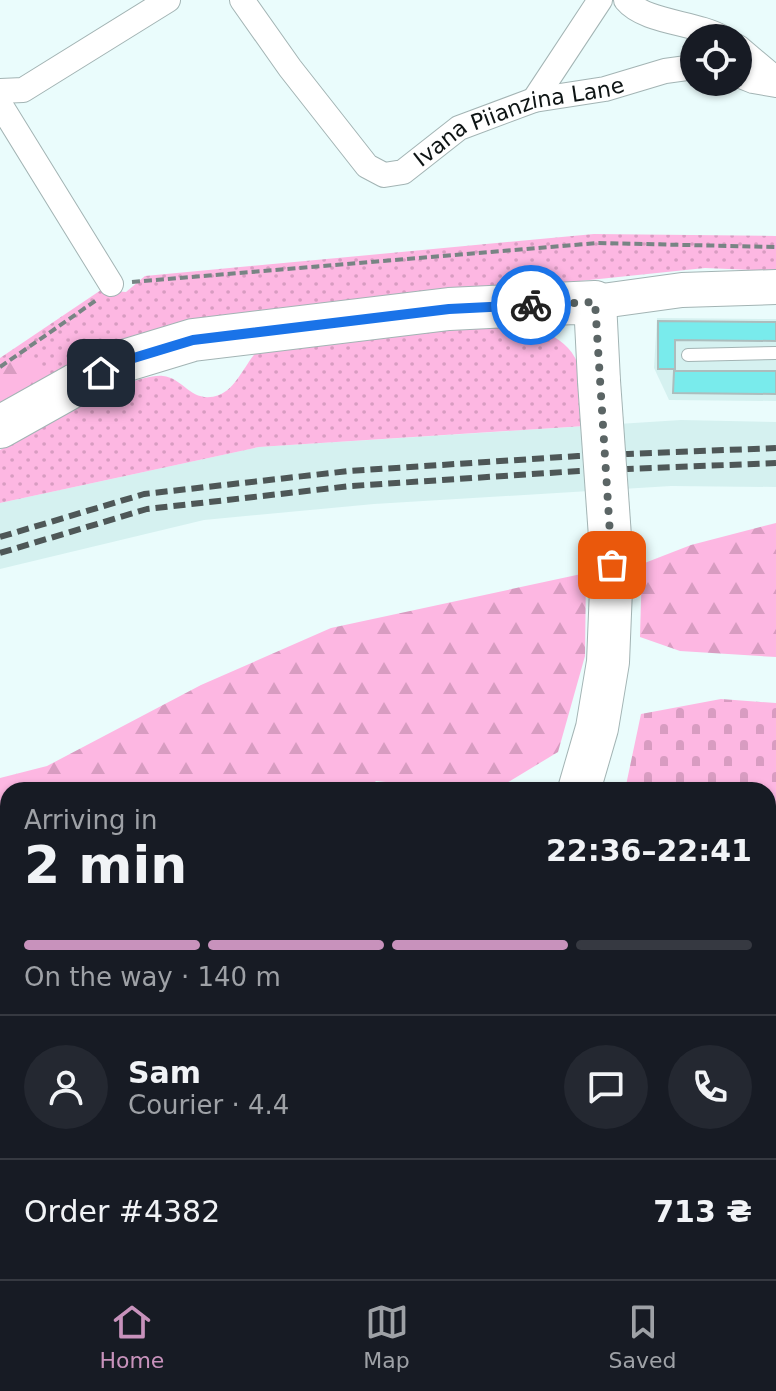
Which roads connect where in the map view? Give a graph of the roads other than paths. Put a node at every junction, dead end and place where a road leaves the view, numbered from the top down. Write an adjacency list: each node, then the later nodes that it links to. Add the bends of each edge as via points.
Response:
1 (168, 0): 11 (street, via 23,90)
2 (242, 0): 12 (street, Ivana Piianzina Lane, via 375,172 403,172 459,128)
3 (600, 0): 12 (street)
4 (626, 0): 5 (street, via 647,14)
5 (686, 24)
6 (752, 59): 8 (street)
7 (680, 69): 12 (street, Ivana Piianzina Lane, via 605,89)
8 (776, 79)
9 (752, 81): 10 (street)
10 (776, 85)
11 (0, 91)
12 (534, 100)
13 (0, 104): 14 (street)
14 (111, 284)
15 (776, 287): 16 (main road, via 682,290)
16 (595, 302): 19 (highway, via 449,309 193,340 127,360); 20 (highway, bridge, via 612,565 608,662)
17 (776, 353): 18 (lane)
18 (688, 355)
19 (0, 427)
20 (581, 782)

